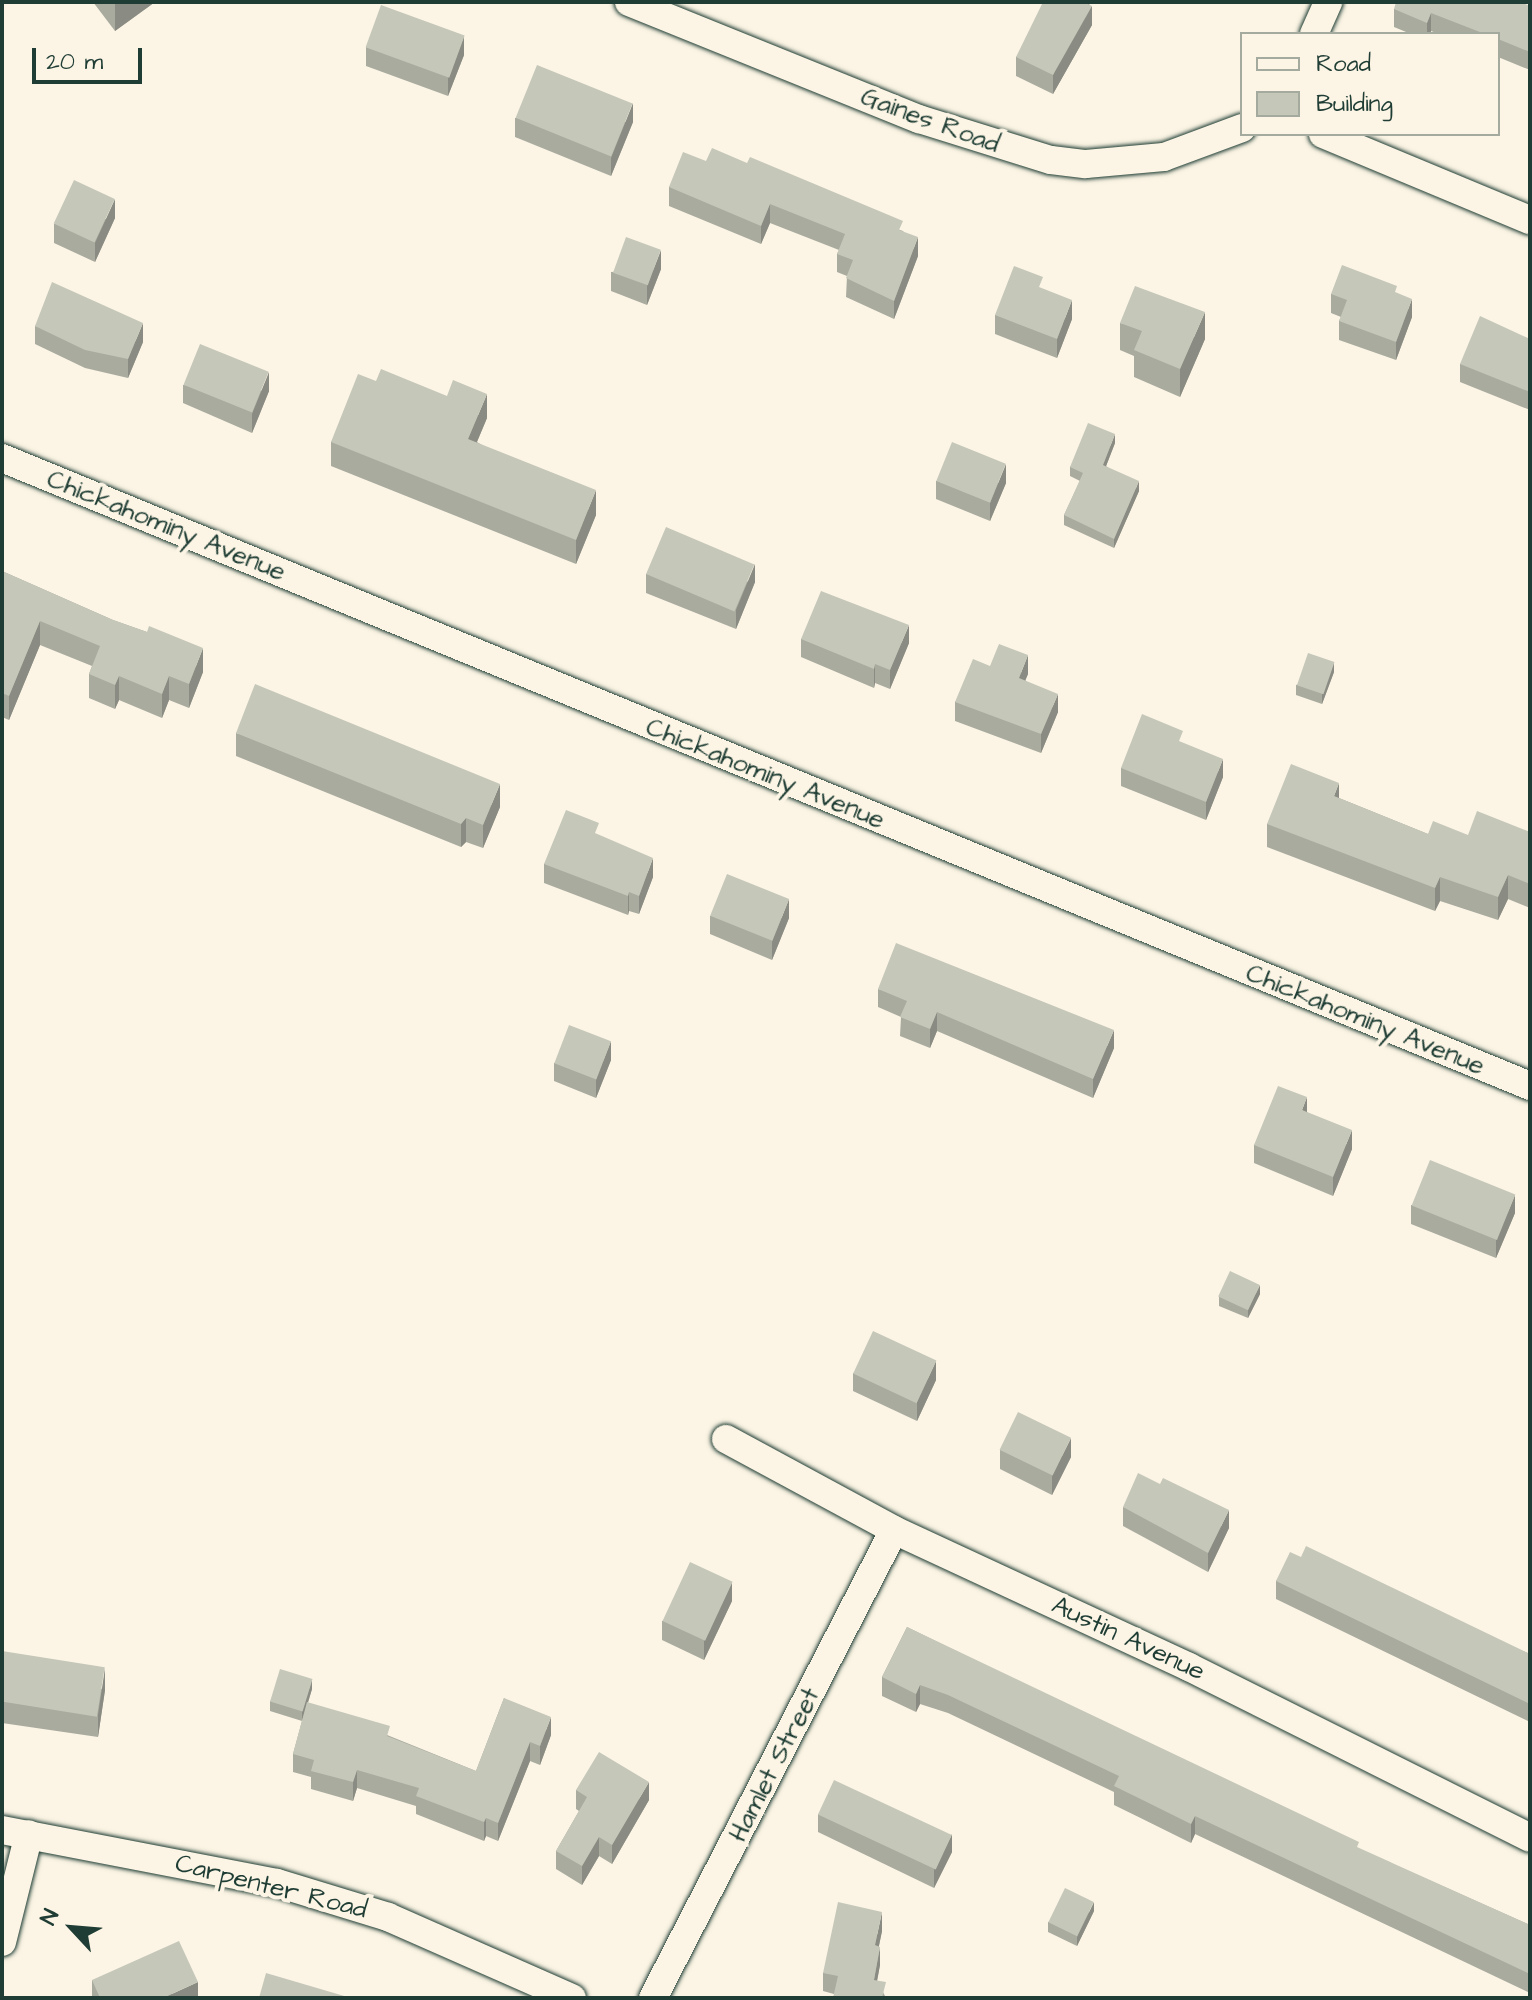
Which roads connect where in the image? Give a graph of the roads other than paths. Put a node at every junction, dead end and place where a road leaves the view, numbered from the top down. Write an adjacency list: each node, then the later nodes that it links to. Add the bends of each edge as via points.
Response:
1 (629, 2): 4 (street, Gaines Road, via 919,119 1051,160 1086,164 1164,157)
2 (1328, 2): 3 (street)
3 (1315, 32)
4 (1240, 129)
5 (1328, 136): 6 (street)
6 (1530, 220)
7 (2, 458): 8 (street, Chickahominy Avenue)
8 (1530, 1086)
9 (726, 1439): 10 (street, Austin Avenue)
10 (894, 1530): 12 (street, Austin Avenue, via 1189,1667); 15 (street, Hamlet Street)
11 (16, 1832): 13 (street); 14 (street, Carpenter Road, via 277,1883 388,1917)
12 (1530, 1838)
13 (2, 1942)
14 (572, 1998)
15 (653, 1998)

